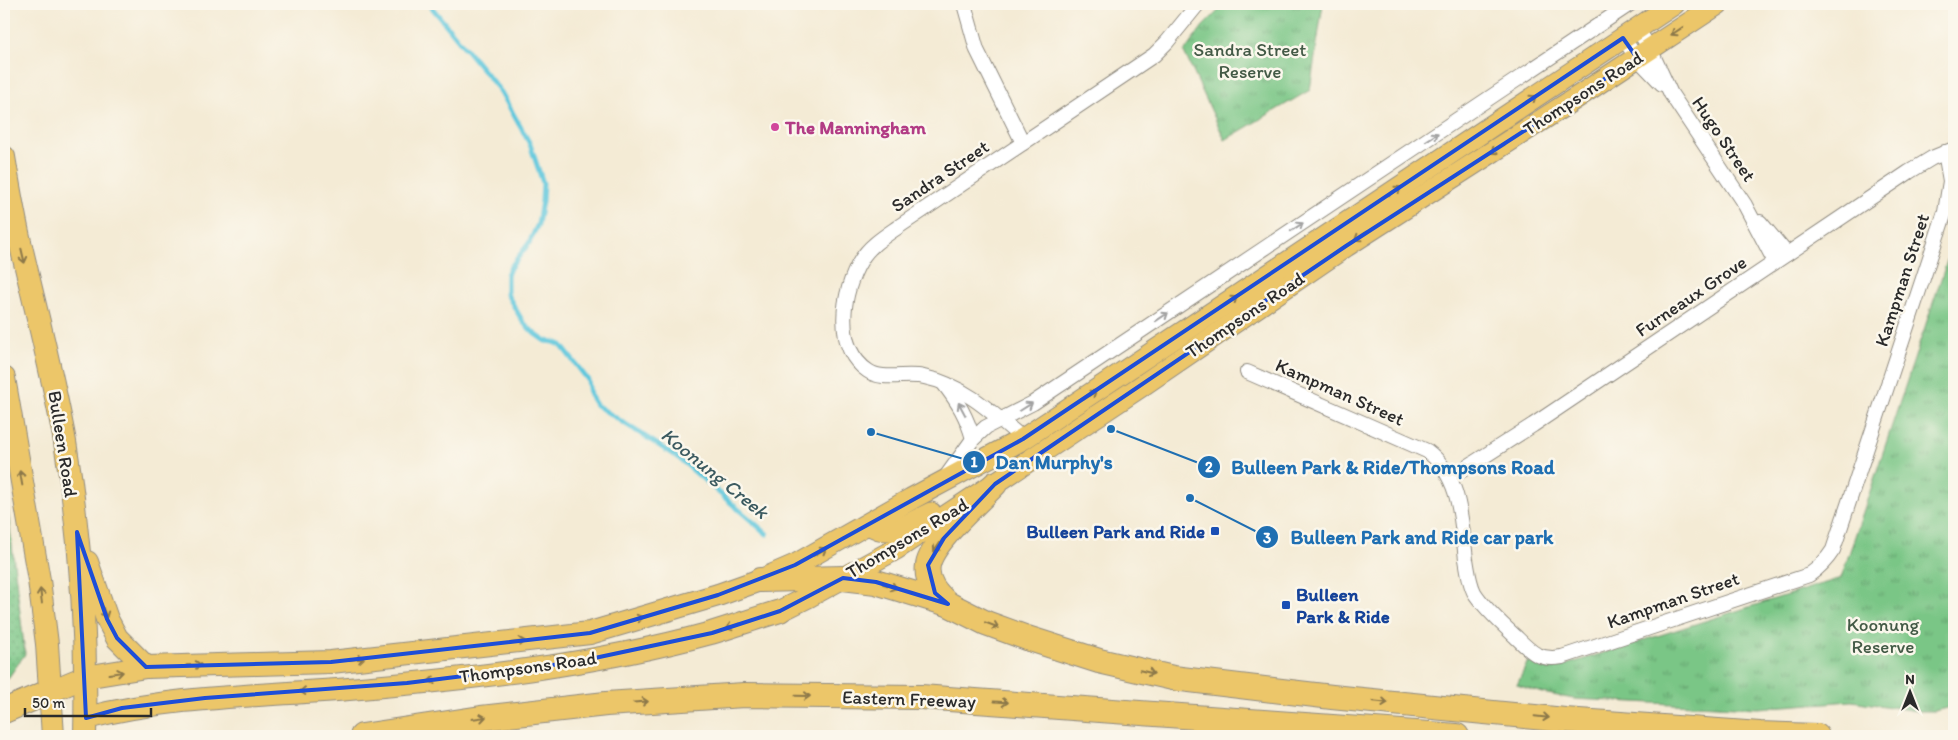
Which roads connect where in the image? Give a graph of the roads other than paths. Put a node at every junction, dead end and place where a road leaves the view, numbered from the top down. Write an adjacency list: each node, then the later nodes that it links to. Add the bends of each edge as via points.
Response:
1 (964, 4): 8 (street, via 981,58)
2 (1198, 4): 8 (street, Sandra Street, via 1154,55)
3 (1630, 4): 17 (street, Thompsons Road, one-way to 3, via 1033,403)
4 (1674, 4): 6 (main road, Thompsons Road)
5 (1718, 4): 7 (main road, Thompsons Road, one-way to 7)
6 (1630, 33): 7 (street, Hugo Street); 19 (main road, Thompsons Road, one-way to 6)
7 (1643, 54): 11 (street, Hugo Street); 21 (main road, Thompsons Road, one-way to 21, via 1346,246)
8 (1023, 143): 16 (street, Sandra Street, via 880,240 862,258 849,288 844,308 846,336 863,368 878,376 916,375)
9 (1950, 151): 12 (street, Furneaux Grove, via 1909,172); 20 (street, Kampman Street, via 1950,182 1945,212 1833,550 1809,575 1562,658 1542,658 1530,651 1474,592 1458,499)
10 (4, 157): 24 (highway, Bulleen Road, one-way to 24, via 20,244 55,390)
11 (1745, 205): 12 (street, Hugo Street); 13 (street, Hugo Street)
12 (1787, 254): 13 (street, Furneaux Grove)
13 (1775, 262): 20 (street, Furneaux Grove)
14 (1247, 372): 20 (street, Kampman Street, via 1427,451)
15 (4, 378): 31 (highway, one-way to 15, via 39,580)
16 (943, 384): 17 (street, Sandra Street, via 961,390); 18 (street, Sandra Street, one-way to 16, via 959,402)
17 (1000, 419): 18 (street, Thompsons Road); 19 (street, Sandra Street)
18 (973, 439): 22 (street, Thompsons Road)
19 (1023, 439): 22 (main road, Thompsons Road)
20 (1450, 478)
21 (995, 484): 23 (main road, via 888,532); 25 (main road, Thompsons Road, via 896,549); 27 (highway, one-way to 27, via 944,538 928,565 935,593)
22 (940, 485): 23 (main road, Thompsons Road)
23 (869, 524): 26 (main road, Thompsons Road, one-way to 23, via 796,565)
24 (77, 532): 29 (highway, one-way to 29, via 107,619 117,638); 30 (highway, Bulleen Road)
25 (842, 578): 26 (highway); 27 (highway, one-way to 27, via 876,582); 28 (main road, Thompsons Road)
26 (760, 580): 29 (highway, Thompsons Road, one-way to 26, via 331,662 590,633)
27 (948, 604): 37 (highway, one-way to 37, via 1027,638 1099,661 1173,678 1565,720)
28 (780, 611): 33 (highway, Thompsons Road, one-way to 33, via 712,633 576,662 407,683 205,698 122,708)
29 (146, 667): 30 (highway, Thompsons Road, one-way to 29)
30 (85, 677): 31 (highway, Thompsons Road); 33 (highway, Bulleen Road)
31 (51, 691): 32 (highway); 34 (highway)
32 (4, 711)
33 (85, 727)
34 (53, 736)
35 (362, 736): 36 (highway, Eastern Freeway, one-way to 36, via 596,705 744,695 922,697)
36 (1457, 736)
37 (1816, 736)

